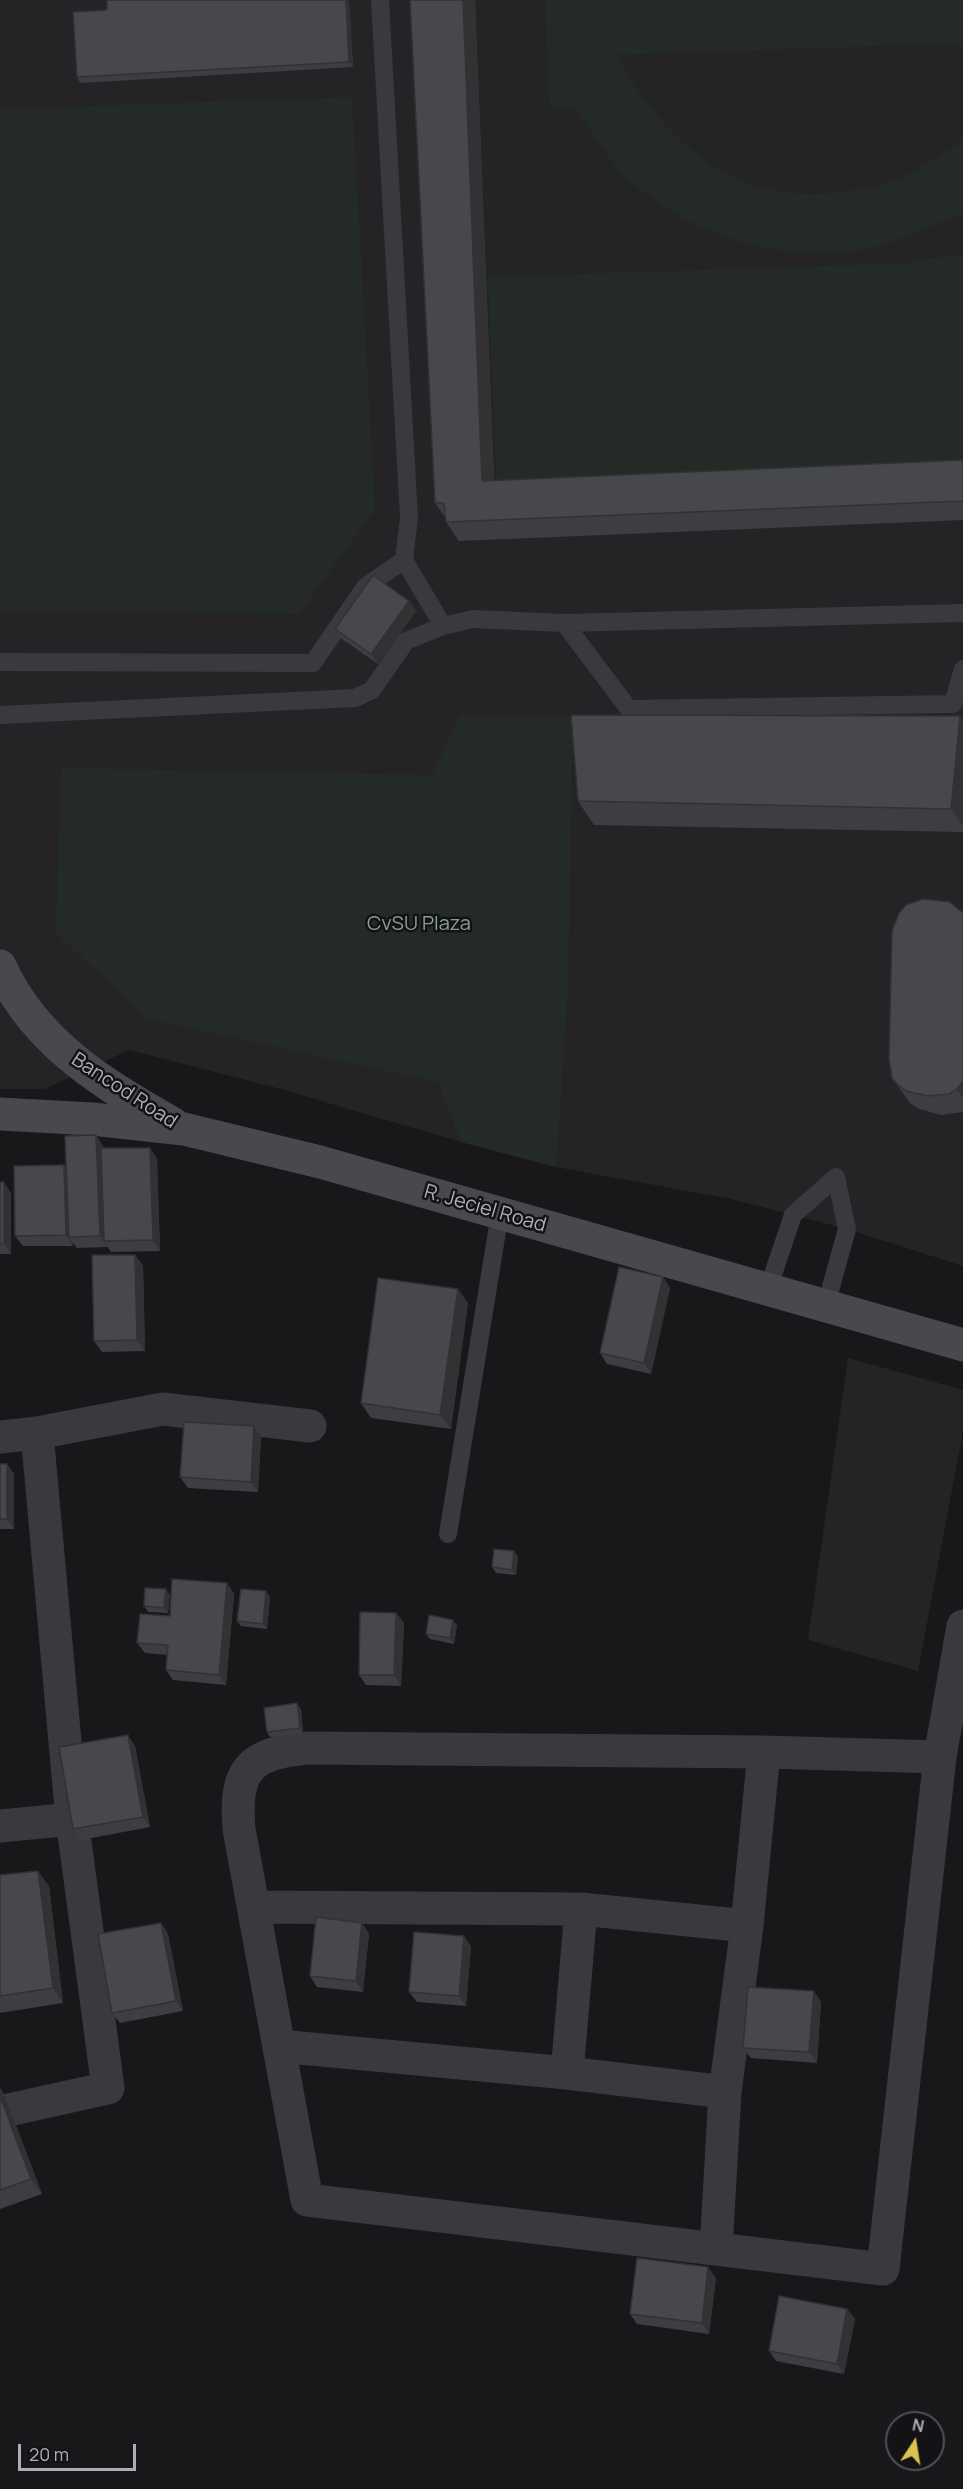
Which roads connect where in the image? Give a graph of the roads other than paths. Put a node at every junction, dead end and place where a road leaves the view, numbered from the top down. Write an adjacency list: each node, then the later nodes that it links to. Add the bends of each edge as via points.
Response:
1 (380, 0): 2 (lane, via 409,518)
2 (404, 560): 5 (lane); 6 (lane, via 365,587 313,663)
3 (963, 613): 4 (lane)
4 (564, 623): 5 (lane, via 473,618); 7 (lane, via 629,710 953,704)
5 (443, 626): 8 (lane, via 406,641 372,690 356,698)
6 (0, 662)
7 (963, 669)
8 (0, 715)
9 (0, 966): 11 (main road, Bancod Road, via 22,1007 67,1054 114,1089)
10 (0, 1114): 11 (main road, R. Jeciel Road)
11 (184, 1129): 12 (main road, R. Jeciel Road, via 320,1162)
12 (500, 1213): 13 (main road, R. Jeciel Road); 19 (lane)
13 (768, 1289): 14 (main road, R. Jeciel Road); 14 (lane, via 793,1215 836,1177 848,1229)
14 (826, 1305): 15 (main road, R. Jeciel Road)
15 (963, 1345)
16 (310, 1426): 17 (street, via 163,1409)
17 (37, 1434): 18 (street); 23 (street)
18 (0, 1437)
19 (448, 1534)
20 (963, 1626): 22 (street)
21 (764, 1752): 22 (street); 25 (street, via 308,1748 274,1752 262,1757 245,1774 238,1794 238,1829); 27 (street)
22 (940, 1757): 32 (street, via 883,2269)
23 (72, 1819): 24 (street); 31 (street, via 108,2088)
24 (0, 1826)
25 (254, 1907): 26 (street); 28 (street)
26 (581, 1909): 27 (street); 29 (street)
27 (747, 1926): 30 (street)
28 (279, 2046): 29 (street); 32 (street, via 306,2200)
29 (567, 2073): 30 (street)
30 (725, 2092): 32 (street)
31 (0, 2112)
32 (716, 2249)

